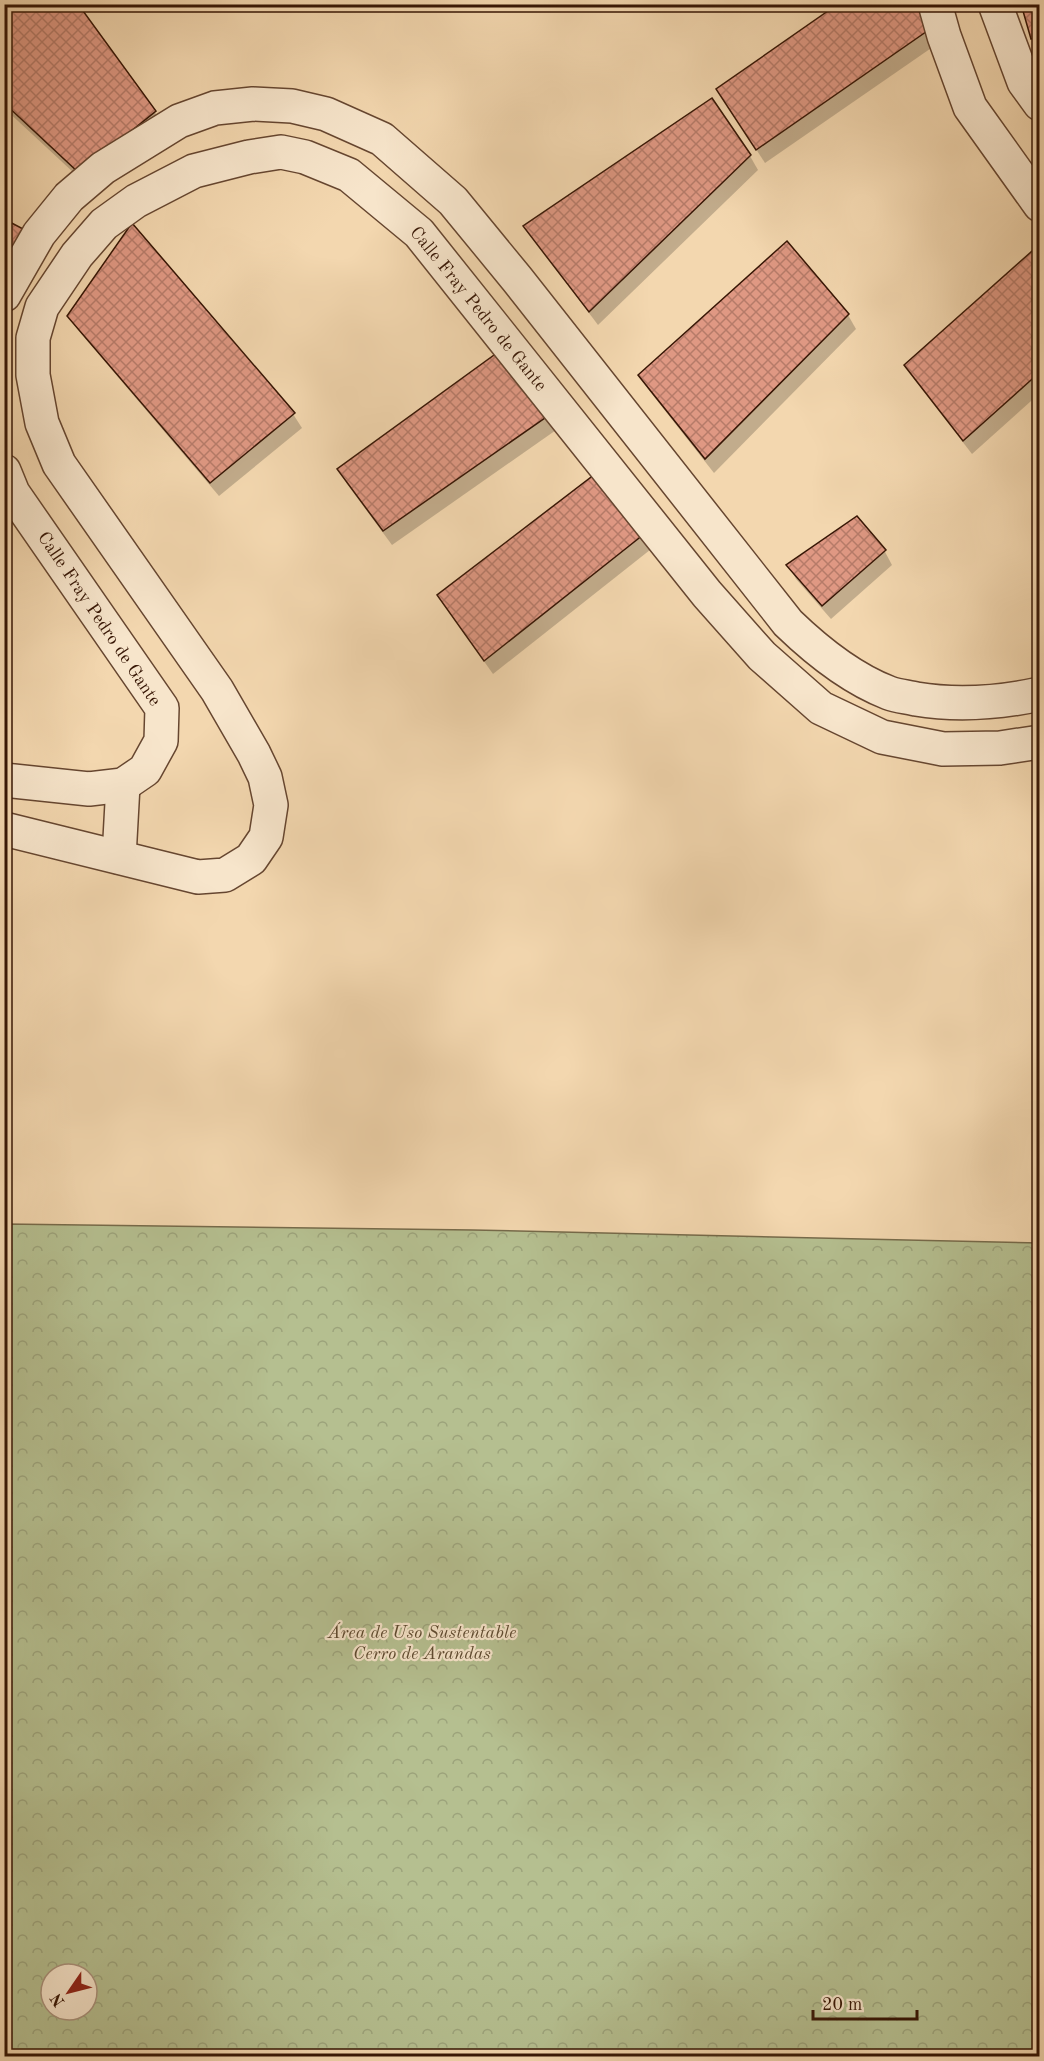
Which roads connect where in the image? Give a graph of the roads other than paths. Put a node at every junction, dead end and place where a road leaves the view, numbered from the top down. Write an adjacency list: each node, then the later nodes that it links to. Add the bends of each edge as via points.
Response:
1 (935, 4): 4 (street, via 970,107)
2 (995, 4): 3 (street, via 1024,82)
3 (1040, 104)
4 (1040, 205)
5 (4, 295): 7 (street, via 39,234 69,197 103,168 179,121 215,108 253,104 292,106 326,114 382,139 453,201 788,623 815,649 849,673 891,694 942,703 1003,702)
6 (4, 471): 10 (street, Calle Fray Pedro de Gante, via 13,493 162,708 161,741 145,770)
7 (1040, 694)
8 (1040, 742): 12 (street, Calle Fray Pedro de Gante, via 1000,748 943,749 882,737 821,708 762,656 707,594 419,233 350,175 282,152 194,171 136,201 104,224 77,255 42,307 33,338 33,375 42,423 59,464 217,690 265,777 271,805 261,845 251,859 225,875 198,878)
9 (4, 780): 10 (street, via 89,789)
10 (123, 786): 12 (street)
11 (4, 829): 12 (street, Calle Fray Pedro de Gante)
12 (119, 857)

